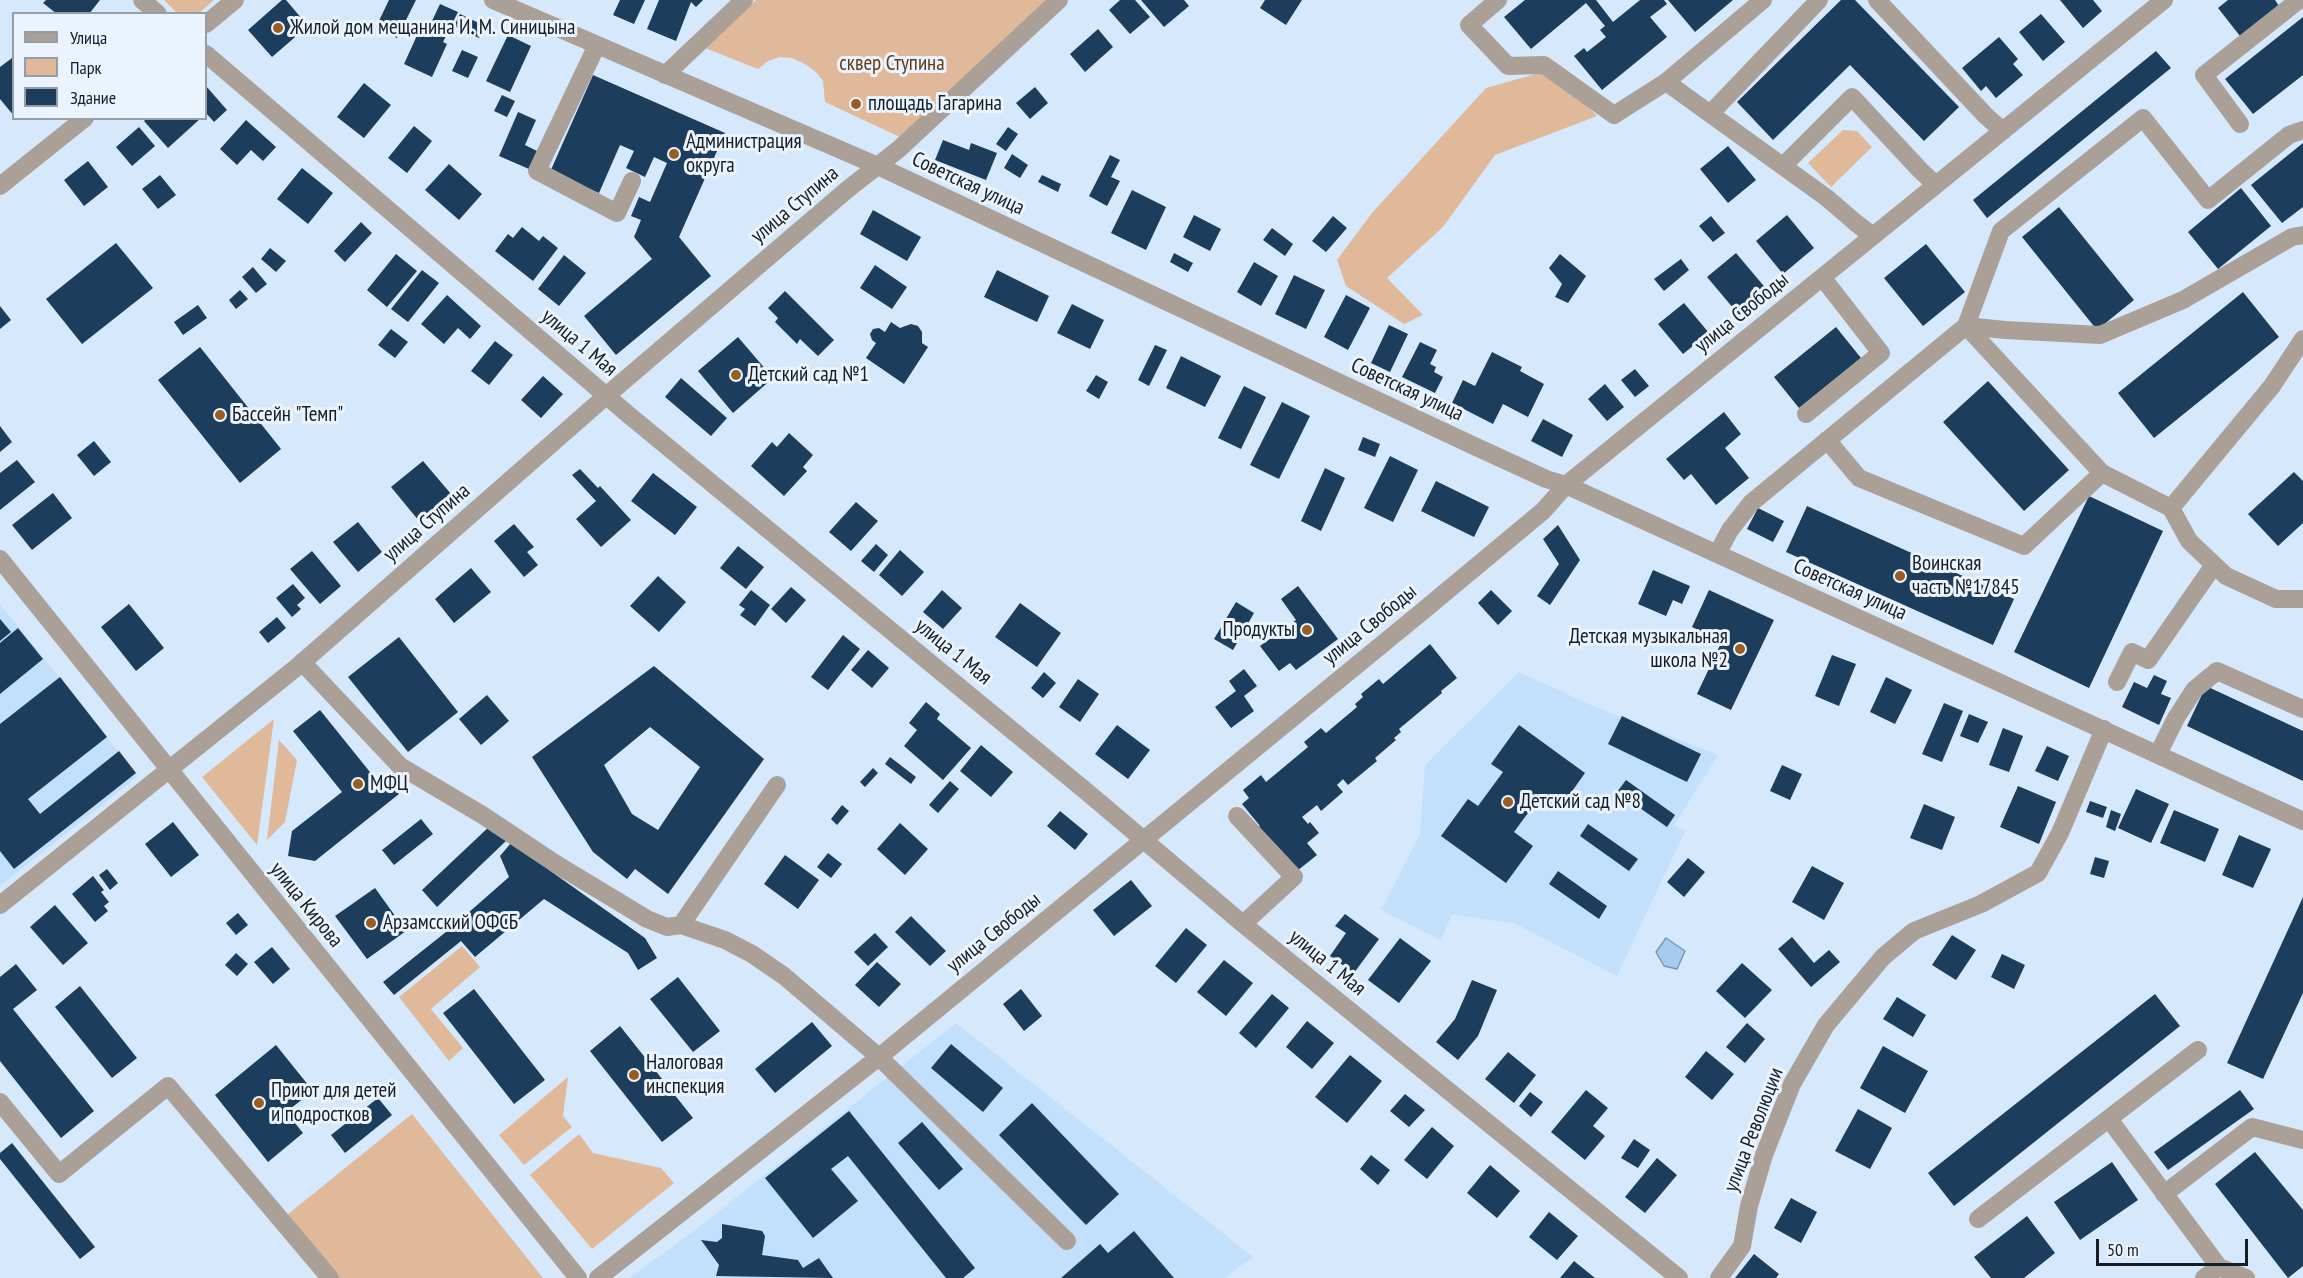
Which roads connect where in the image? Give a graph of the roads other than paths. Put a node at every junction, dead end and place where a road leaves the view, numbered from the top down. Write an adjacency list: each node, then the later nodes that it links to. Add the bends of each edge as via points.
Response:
1 (142, 0): 12 (street)
2 (235, 0): 13 (street)
3 (492, 0): 14 (street, Советская улица)
4 (744, 0): 16 (street)
5 (1059, 0): 23 (street)
6 (1498, 0): 17 (street, via 1469,25 1508,66 1544,65 1614,115)
7 (1763, 0): 17 (street)
8 (1820, 0): 18 (street)
9 (1877, 0): 22 (street)
10 (2164, 0): 22 (street, улица Свободы)
11 (2299, 0): 20 (street, via 2204,75)
12 (156, 12)
13 (207, 23)
14 (597, 45): 16 (street, Советская улица); 25 (street, via 537,171 617,213)
15 (207, 55): 33 (street, улица 1 Мая)
16 (665, 75): 23 (street, Советская улица)
17 (1666, 82): 18 (street)
18 (1711, 113): 24 (street)
19 (82, 120): 27 (street)
20 (2241, 123)
21 (2303, 130): 31 (street, via 2289,135 2208,200 2143,118 2001,231)
22 (2002, 131): 26 (street, улица Свободы)
23 (878, 166): 33 (street, улица Ступина); 37 (street, Советская улица, via 1472,445)
24 (1783, 166): 26 (street, via 1852,98); 29 (street)
25 (632, 181)
26 (1936, 185): 29 (street, улица Свободы)
27 (0, 186)
28 (2303, 235): 31 (street, via 2292,237 2188,307 2100,335)
29 (1874, 236): 30 (street, улица Свободы)
30 (1822, 277): 34 (street, via 1881,352); 37 (street, улица Свободы)
31 (1966, 326): 35 (street); 36 (street)
32 (2303, 339): 38 (street, via 2272,386)
33 (606, 396): 43 (street, улица Ступина); 52 (street, улица 1 Мая)
34 (1806, 414)
35 (1827, 440): 36 (street, via 1859,478 2024,546); 39 (street, via 1751,503)
36 (2102, 473): 38 (street)
37 (1566, 485): 39 (street, Советская улица); 52 (street, улица Свободы, via 1516,534)
38 (2171, 508): 41 (street, via 2188,541)
39 (1717, 554): 46 (street, Советская улица)
40 (0, 559): 48 (street, улица Кирова)
41 (2214, 565): 42 (street, via 2226,576 2276,599); 44 (street, via 2148,660 2132,652)
42 (2303, 599)
43 (302, 662): 48 (street, улица Ступина); 55 (street, via 400,766 647,919 667,927)
44 (2117, 682)
45 (2303, 709): 47 (street, via 2217,670 2194,690)
46 (2104, 729): 47 (street, Советская улица); 69 (street, улица Революции, via 2060,833 2038,873 1981,904 1914,931 1883,957 1826,1024 1792,1084 1764,1155 1742,1246)
47 (2158, 753): 51 (street, Советская улица)
48 (168, 768): 53 (street, улица Ступина); 66 (street, улица Кирова)
49 (777, 785): 55 (street)
50 (1237, 816): 54 (street, via 1294,877)
51 (2303, 821)
52 (1143, 839): 54 (street, улица 1 Мая); 57 (street, улица Свободы)
53 (0, 905)
54 (1244, 924): 68 (street, улица 1 Мая)
55 (681, 925): 57 (street, via 725,940 768,965)
56 (2198, 1050): 59 (street)
57 (879, 1057): 63 (street); 67 (street, улица Свободы)
58 (0, 1102): 65 (street, via 59,1174 168,1086)
59 (2109, 1119): 61 (street); 62 (street)
60 (2303, 1140): 61 (street, via 2252,1127)
61 (2164, 1194): 64 (street)
62 (1978, 1218)
63 (1067, 1241)
64 (2219, 1267): 70 (street); 71 (street)
65 (330, 1278)
66 (578, 1278)
67 (598, 1278)
68 (1678, 1278)
69 (1719, 1278)
70 (2204, 1278)
71 (2246, 1278)

